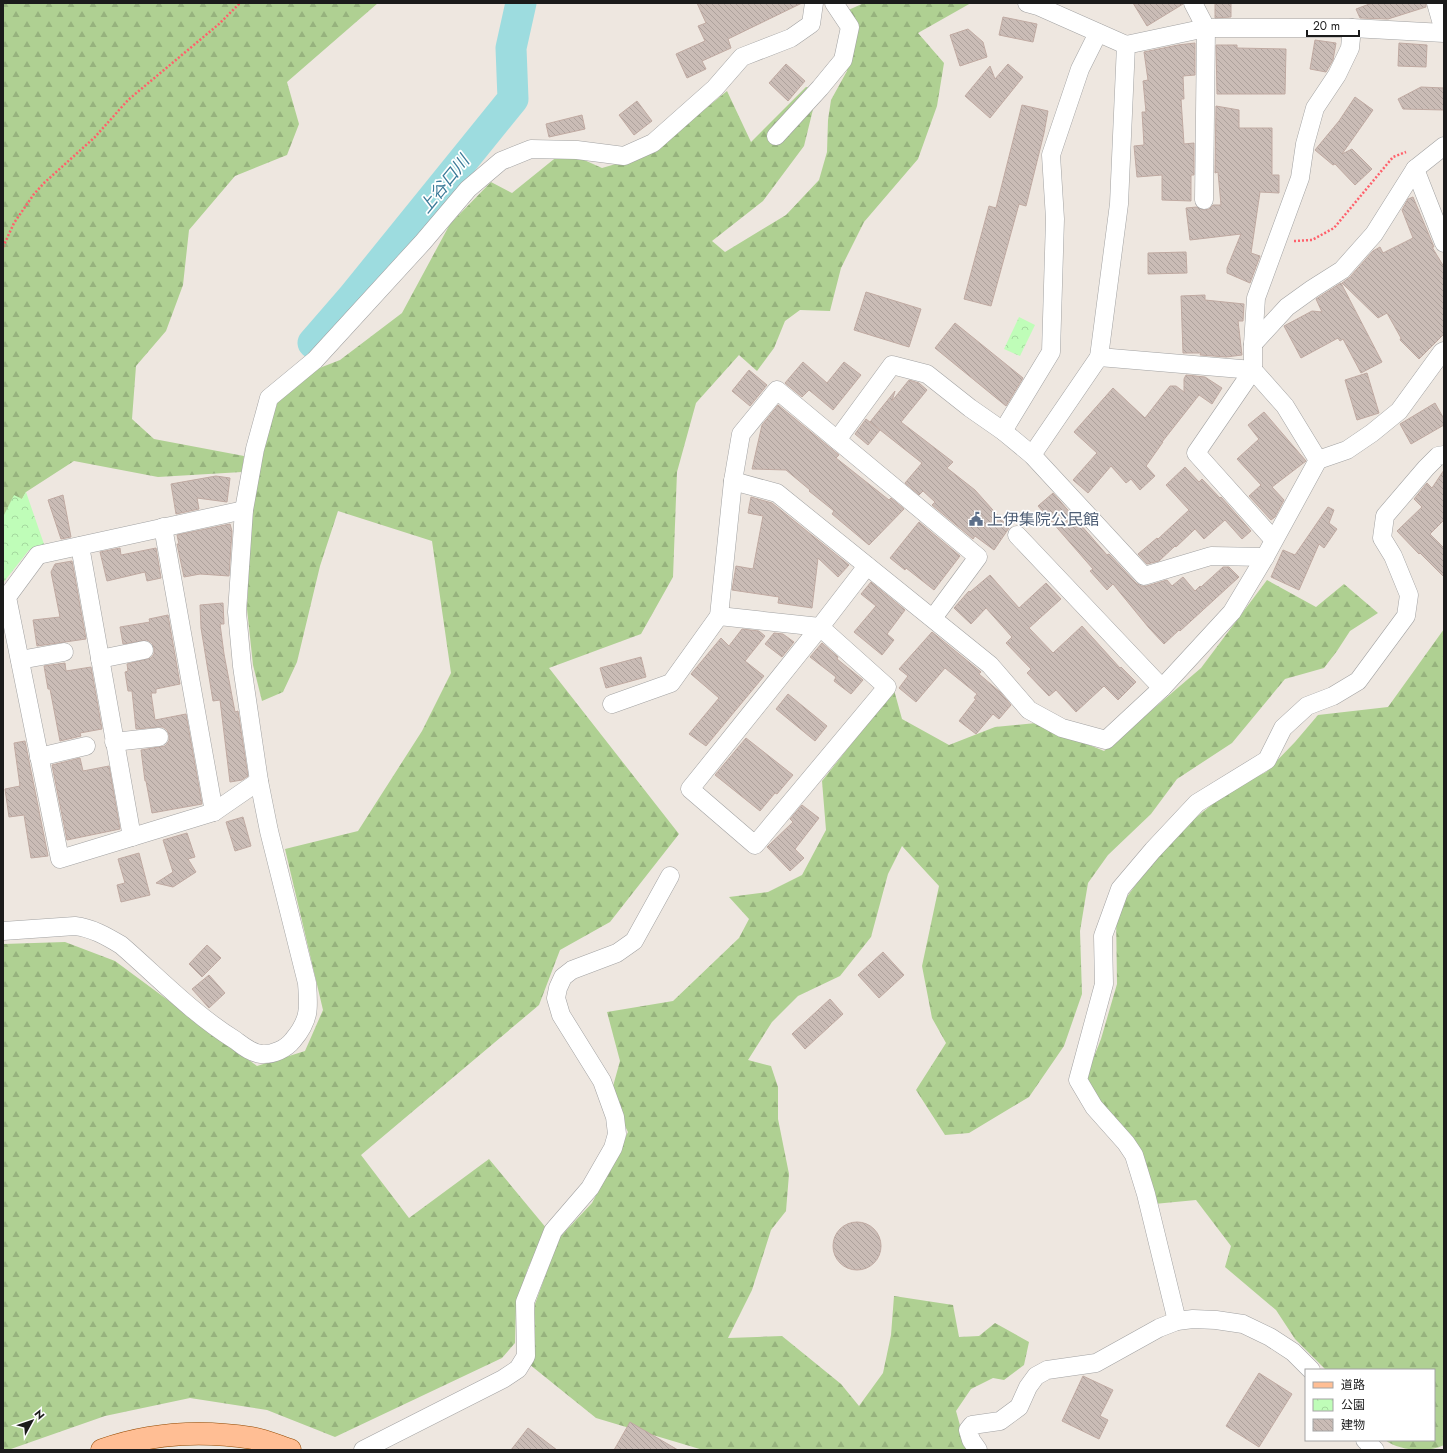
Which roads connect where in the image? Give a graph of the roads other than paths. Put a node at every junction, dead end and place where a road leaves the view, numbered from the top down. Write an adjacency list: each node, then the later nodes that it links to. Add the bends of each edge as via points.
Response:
1 (814, 3): 26 (street, via 811,24 791,38 742,57 715,88 653,143 624,156 577,150 531,149 501,161 468,189 315,360 269,398 255,448)
2 (834, 3): 11 (street, via 850,27 843,60)
3 (1027, 3): 9 (street)
4 (1193, 3): 6 (street)
5 (1436, 3): 8 (street)
6 (1206, 28): 7 (street); 10 (street); 14 (street)
7 (1352, 28): 8 (street); 16 (street, via 1350,48 1337,75 1315,108 1305,144 1300,178 1256,298)
8 (1444, 32)
9 (1098, 33): 10 (street); 20 (street, via 1080,69 1051,155 1055,219 1052,352)
10 (1126, 45): 18 (street, via 1119,204)
11 (776, 136)
12 (1444, 146): 13 (street)
13 (1415, 169): 15 (street); 16 (street, via 1374,234 1342,270 1287,307)
14 (1204, 200)
15 (1444, 243)
16 (1253, 344): 19 (street)
17 (1444, 351): 24 (street, via 1399,411 1347,450)
18 (1099, 357): 19 (street); 22 (street)
19 (1253, 370): 24 (street, via 1285,406); 29 (street, via 1196,453)
20 (1003, 431): 21 (street, via 927,374 892,365); 22 (street)
21 (837, 440): 25 (street, via 777,390 742,434); 34 (street, via 978,557)
22 (1032, 455): 31 (street, via 1144,576 1211,556)
23 (1444, 455): 51 (street, via 1438,456 1426,468 1385,516 1382,538 1393,556 1409,595 1406,616 1358,681 1333,696 1307,706 1283,728 1267,760 1197,803 1152,850 1120,889 1103,936 1104,984 1078,1080 1094,1108 1134,1155)
24 (1318, 460): 29 (street)
25 (733, 481): 32 (street, via 777,493); 33 (street)
26 (244, 510): 27 (street); 46 (street, via 237,612 242,666)
27 (163, 527): 30 (street); 47 (street)
28 (1017, 536): 40 (street)
29 (1273, 539): 31 (street)
30 (80, 546): 38 (street); 39 (street, via 38,555 7,597)
31 (1265, 557): 40 (street, via 1232,612)
32 (867, 566): 34 (street); 35 (street)
33 (719, 616): 35 (street); 41 (street, via 671,683)
34 (933, 618): 40 (street, via 990,665 1029,710 1062,728 1106,740)
35 (820, 627): 35 (street, via 887,688 755,844 690,789)
36 (144, 650): 38 (street)
37 (64, 652): 39 (street)
38 (100, 659): 43 (street)
39 (20, 660): 45 (street)
40 (1162, 688)
41 (612, 704)
42 (159, 737): 43 (street)
43 (114, 742): 48 (street)
44 (86, 746): 45 (street)
45 (39, 757): 48 (street, via 60,859)
46 (259, 781): 47 (street); 50 (street, via 269,832 307,983 309,1001 307,1016 301,1030 292,1042 274,1054 261,1054 250,1050 220,1031 121,945 98,932 75,926)
47 (214, 812): 48 (street)
48 (132, 838)
49 (670, 876): 56 (street, via 634,941 616,953 572,970 563,977 558,988 556,998 561,1015 602,1081 615,1117 617,1134 613,1148 590,1188 553,1231 524,1302 526,1356 518,1369 503,1379)
50 (3, 931)
51 (1177, 1321): 52 (street, via 1216,1320 1243,1324 1293,1352); 57 (street, via 1159,1328 1096,1363 1047,1370 1036,1376 1019,1407 1000,1421 972,1425 968,1430)
52 (1310, 1369)
53 (1367, 1441): 58 (street)
54 (107, 1449): 55 (main road, via 156,1436 198,1434 253,1438)
55 (290, 1450)
56 (363, 1450)
57 (978, 1450)
58 (1375, 1450)

